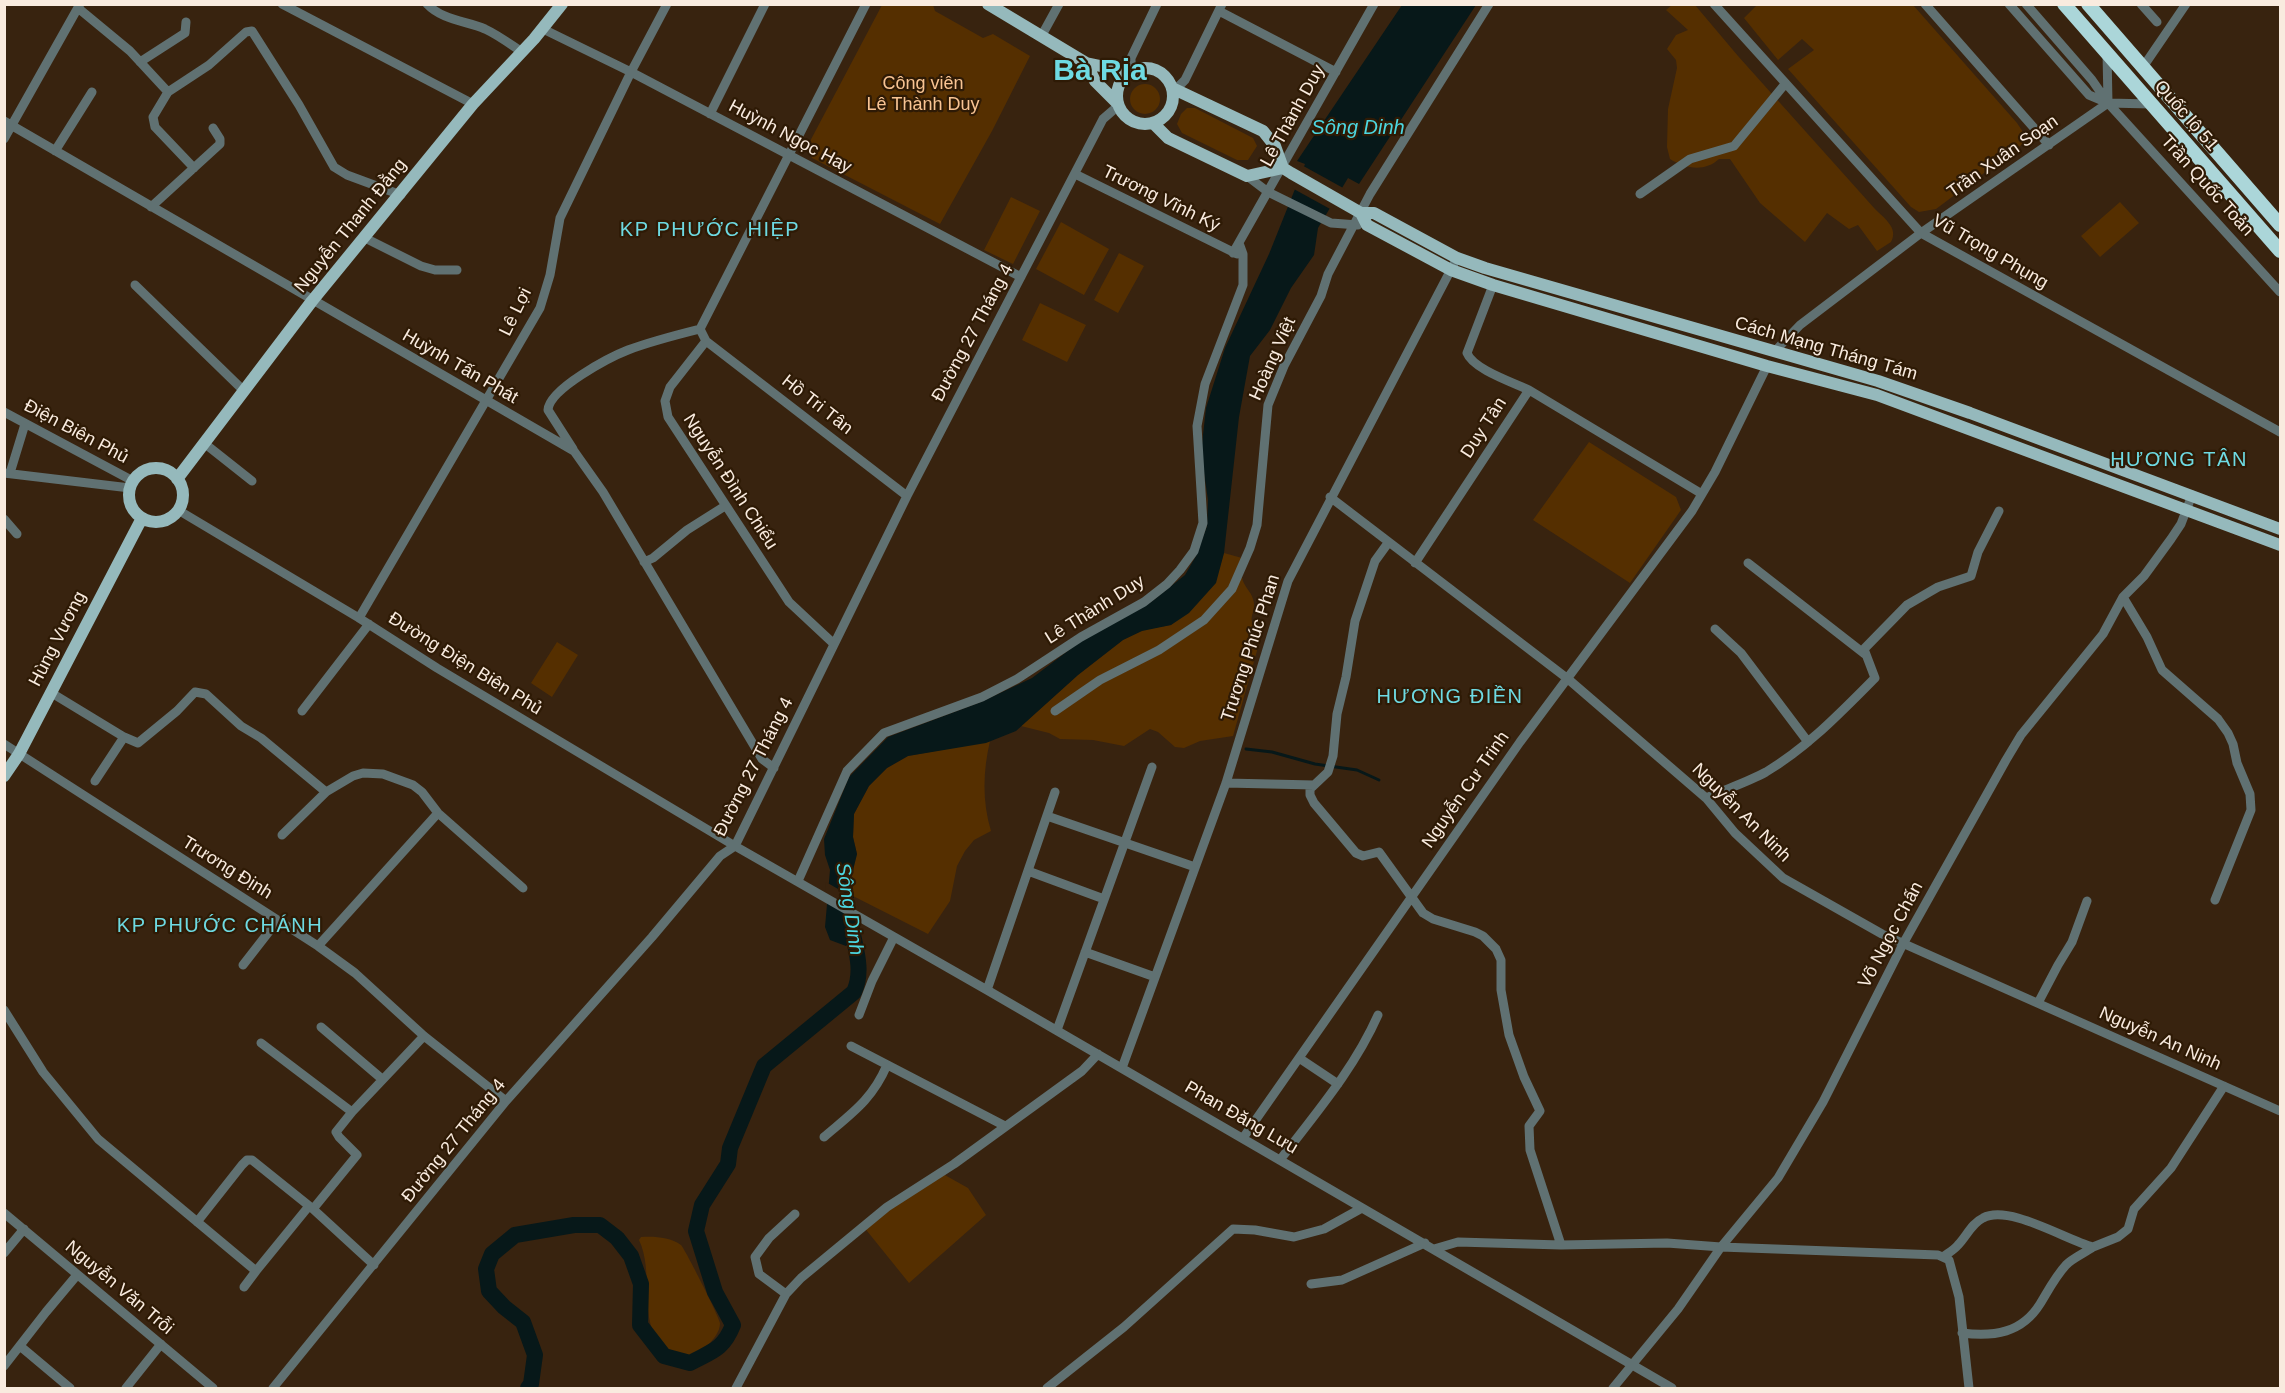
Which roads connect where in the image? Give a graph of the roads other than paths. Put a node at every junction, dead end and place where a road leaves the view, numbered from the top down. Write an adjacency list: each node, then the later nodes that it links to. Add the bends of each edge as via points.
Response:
1 (282, 4): 40 (street)
2 (427, 4): 27 (street, via 433,11 492,33)
3 (562, 4): 25 (main road, Nguyễn Thanh Đằng)
4 (667, 4): 33 (street, Lê Lợi)
5 (765, 4): 43 (street)
6 (866, 4): 50 (street)
7 (988, 4): 26 (main road)
8 (1059, 4): 26 (street)
9 (1157, 4): 32 (street, via 1131,58)
10 (1374, 4): 34 (street, Lê Thành Duy)
11 (1489, 4): 59 (street, Hoàng Việt, via 1376,184)
12 (1714, 4): 35 (street, Vũ Trọng Phụng)
13 (1925, 4): 48 (street)
14 (2009, 4): 22 (street, Trần Quốc Toản)
15 (2064, 4): 28 (highway, Quốc lộ 51)
16 (2088, 4): 31 (highway, Quốc lộ 51)
17 (2141, 4): 24 (street)
18 (2186, 4): 31 (street)
19 (2027, 5): 22 (street); 39 (street, Trần Quốc Toản)
20 (79, 6): 29 (street); 44 (street)
21 (1220, 8): 34 (street); 36 (street, via 1185,80)
22 (2018, 15): 39 (street, Trần Quốc Toản, via 2089,95)
23 (186, 22): 29 (street, via 185,33)
24 (2157, 22)
25 (543, 29): 27 (main road, Nguyễn Thanh Đằng); 33 (street, Huỳnh Ngọc Hay)
26 (1042, 35): 30 (main road)
27 (522, 51): 40 (main road, Nguyễn Thanh Đằng)
28 (2107, 53): 39 (street); 41 (highway, Quốc lộ 51)
29 (140, 62): 38 (street)
30 (1086, 63): 32 (main road); 42 (main road, via 1095,81)
31 (2143, 67): 60 (highway, Quốc lộ 51)
32 (1132, 71): 36 (main road, via 1153,69); 42 (main road, via 1118,86)
33 (631, 72): 43 (street, Huỳnh Ngọc Hay); 81 (street, Lê Lợi, via 560,218 540,308)
34 (1336, 72): 52 (street, Lê Thành Duy)
35 (1785, 84): 56 (street, via 1734,146 1690,159); 61 (street, Vũ Trọng Phụng)
36 (1172, 88): 45 (main road, via 1171,105); 52 (main road, via 1263,131)
37 (92, 92): 49 (street)
38 (168, 92): 51 (street, via 153,122); 57 (street, via 252,31 334,167)
39 (2108, 103): 41 (street); 48 (street, Trần Xuân Soạn); 73 (street, Trần Quốc Toản)
40 (474, 104): 57 (main road, Nguyễn Thanh Đằng)
41 (2151, 104): 64 (highway, Quốc lộ 51)
42 (1118, 105): 45 (main road, via 1129,119); 53 (street, Đường 27 Tháng 4, via 1103,119)
43 (710, 114): 50 (street, Huỳnh Ngọc Hay)
44 (8, 123): 47 (street); 49 (street, Huỳnh Tấn Phát)
45 (1153, 123): 54 (main road, via 1168,138)
46 (213, 128): 51 (street, via 220,144)
47 (4, 139)
48 (2049, 145): 61 (street, Trần Xuân Soạn)
49 (55, 151): 58 (street, Huỳnh Tấn Phát)
50 (790, 156): 70 (street, Huỳnh Ngọc Hay); 75 (street)
51 (194, 168): 58 (street)
52 (1287, 170): 54 (main road); 55 (street, Lê Thành Duy); 59 (main road, Cách Mạng Tháng Tám, via 1344,204)
53 (1075, 174): 65 (street, Trương Vĩnh Ký); 70 (street, Đường 27 Tháng 4)
54 (1247, 176): 55 (street)
55 (1272, 194): 59 (street, Cách Mạng Tháng Tám, via 1331,222); 63 (street, Lê Thành Duy)
56 (1640, 194)
57 (400, 195): 62 (main road, Nguyễn Thanh Đằng)
58 (151, 207): 74 (street, Huỳnh Tấn Phát)
59 (1361, 221): 67 (main road, Cách Mạng Tháng Tám, via 1374,213); 69 (main road, Cách Mạng Tháng Tám); 117 (street, Hoàng Việt, via 1328,274 1268,405 1257,525 1232,589 1204,620 1159,650 1100,680)
60 (2280, 225)
61 (1921, 234): 77 (street, Trần Xuân Soạn, via 1800,325); 84 (street, Vũ Trọng Phụng)
62 (365, 238): 68 (street, via 421,267); 74 (main road, Nguyễn Thanh Đằng)
63 (1239, 243): 65 (street, Lê Thành Duy); 66 (street, Lê Thành Duy)
64 (2280, 251)
65 (1233, 253): 66 (street)
66 (1244, 257): 138 (street, Lê Thành Duy, via 1243,285 1205,384 1197,426 1203,523 1194,551 1180,570 1144,602 1081,637 1017,680 884,733 847,771)
67 (1457, 258): 69 (street, Trương Phúc Phan); 77 (main road, Cách Mạng Tháng Tám)
68 (457, 270)
69 (1451, 270): 72 (main road, Cách Mạng Tháng Tám); 94 (street, Trương Phúc Phan)
70 (1021, 277): 93 (street, Đường 27 Tháng 4)
71 (135, 285): 79 (street)
72 (1493, 285): 78 (main road, Cách Mạng Tháng Tám); 80 (street, via 1468,357 1476,365)
73 (2280, 292)
74 (312, 301): 79 (main road, Nguyễn Thanh Đằng); 81 (street, Huỳnh Tấn Phát)
75 (700, 329): 76 (street); 86 (street, via 625,351 567,385 551,400 548,410)
76 (706, 341): 93 (street, Hồ Tri Tân); 95 (street, Nguyễn Đình Chiểu, via 670,387 665,401 668,417)
77 (1776, 350): 78 (main road); 92 (main road, Cách Mạng Tháng Tám, via 1959,409)
78 (1767, 366): 91 (street, Nguyễn Cư Trinh); 98 (main road, Cách Mạng Tháng Tám, via 1877,395)
79 (243, 390): 85 (main road, Nguyễn Thanh Đằng)
80 (1529, 390): 91 (street, Duy Tân); 107 (street, Duy Tân)
81 (485, 400): 86 (street, Huỳnh Tấn Phát); 109 (street, Lê Lợi)
82 (4, 412): 83 (street, Điện Biên Phủ)
83 (25, 424): 87 (street); 90 (street, Điện Biên Phủ)
84 (2280, 432)
85 (204, 443): 88 (main road, Nguyễn Thanh Đằng); 89 (street)
86 (574, 451): 105 (street, Huỳnh Tấn Phát)
87 (7, 473): 90 (street)
88 (177, 479): 90 (main road, via 169,472 155,469 142,472); 96 (main road, via 183,496)
89 (252, 481)
90 (131, 485): 99 (main road, via 132,507)
91 (1702, 494): 114 (street, Nguyễn Cư Trinh)
92 (2192, 495): 98 (street, Võ Ngọc Chấn); 101 (main road, Cách Mạng Tháng Tám)
93 (907, 496): 112 (street, Đường 27 Tháng 4)
94 (1330, 497): 103 (street, Nguyễn An Ninh); 126 (street, Trương Phúc Phan, via 1287,581)
95 (725, 506): 105 (street); 112 (street, Nguyễn Đình Chiểu, via 789,602)
96 (178, 510): 99 (main road, via 163,521); 109 (street, Đường Điện Biên Phủ)
97 (2000, 511): 113 (street, via 1978,552 1971,576 1938,588 1907,606 1864,649)
98 (2186, 511): 104 (main road, Cách Mạng Tháng Tám); 108 (street, Võ Ngọc Chấn, via 2144,576)
99 (142, 518): 115 (main road, Hùng Vương)
100 (4, 519): 102 (street)
101 (2280, 529)
102 (17, 534)
103 (1388, 543): 107 (street, Nguyễn An Ninh); 127 (street, via 1375,561 1355,621 1333,756 1328,772)
104 (2280, 545)
105 (644, 562): 123 (street, Huỳnh Tấn Phát, via 762,759)
106 (1748, 563): 113 (street)
107 (1415, 564): 114 (street, Nguyễn An Ninh)
108 (2123, 597): 143 (street, via 2162,670 2218,719 2228,733 2250,794 2251,810); 146 (street, Võ Ngọc Chấn, via 2103,634 2021,735)
109 (359, 618): 110 (street, Đường Điện Biên Phủ)
110 (369, 624): 116 (street); 135 (street, Đường Điện Biên Phủ)
111 (1714, 628): 119 (street, via 1741,653)
112 (834, 644): 123 (street, Đường 27 Tháng 4)
113 (1866, 655): 119 (street, via 1875,678)
114 (1568, 678): 130 (street, Nguyễn An Ninh); 140 (street, Nguyễn Cư Trinh)
115 (50, 692): 118 (street); 121 (main road, Hùng Vương)
116 (302, 711)
117 (1055, 711)
118 (124, 737): 125 (street); 128 (street, via 138,743 190,696 201,692)
119 (1808, 742): 130 (street, via 1765,772)
120 (4, 744): 121 (street, Trương Định)
121 (19, 754): 124 (main road, Hùng Vương); 144 (street, Trương Định)
122 (1152, 767): 134 (street)
123 (774, 768): 135 (street, Đường 27 Tháng 4)
124 (4, 776)
125 (95, 781)
126 (1226, 783): 127 (street); 136 (street, Trương Phúc Phan)
127 (1314, 785): 140 (street, via 1310,795 1314,803 1356,853 1363,856 1379,852)
128 (326, 792): 131 (street, via 353,776 383,774 413,785); 133 (street)
129 (1055, 792): 132 (street)
130 (1706, 798): 146 (street, Nguyễn An Ninh, via 1735,833 1783,878)
131 (438, 813): 139 (street); 147 (street)
132 (1047, 816): 134 (street); 137 (street)
133 (282, 835)
134 (1123, 843): 136 (street); 141 (street)
135 (735, 846): 138 (street, Đường Điện Biên Phủ); 168 (street, Đường 27 Tháng 4, via 720,856)
136 (1195, 867): 150 (street, Trương Phúc Phan)
137 (1028, 871): 141 (street); 151 (street)
138 (795, 879): 145 (street, Phan Đăng Lưu)
139 (523, 888)
140 (1410, 898): 162 (street, Nguyễn Cư Trinh); 182 (street, via 1433,919 1483,936 1501,960 1501,990 1509,1035 1540,1111 1529,1126 1530,1150)
141 (1104, 899): 148 (street)
142 (2087, 900): 152 (street, via 2072,942)
143 (2214, 900)
144 (278, 920): 147 (street, Trương Định); 149 (street)
145 (893, 936): 151 (street, Phan Đăng Lưu); 154 (street)
146 (1903, 944): 152 (street, Nguyễn An Ninh); 183 (street, Võ Ngọc Chấn, via 1798,1145 1770,1189)
147 (318, 946): 158 (street, Trương Định, via 371,987)
148 (1085, 952): 150 (street); 157 (street)
149 (243, 965)
150 (1155, 977): 164 (street, Trương Phúc Phan)
151 (987, 990): 157 (street, Phan Đăng Lưu)
152 (2038, 1003): 167 (street, Nguyễn An Ninh)
153 (4, 1010): 179 (street, via 43,1072 98,1139)
154 (859, 1015)
155 (1378, 1015): 166 (street)
156 (321, 1027): 165 (street)
157 (1057, 1030): 161 (street, Phan Đăng Lưu)
158 (424, 1036): 165 (street); 168 (street, Trương Định)
159 (261, 1043): 170 (street)
160 (851, 1046): 163 (street)
161 (1098, 1054): 164 (street, Phan Đăng Lưu); 171 (street, via 1082,1071)
162 (1299, 1058): 166 (street); 173 (street, Nguyễn Cư Trinh)
163 (887, 1065): 171 (street); 172 (street, via 866,1101)
164 (1122, 1068): 173 (street, Phan Đăng Lưu)
165 (382, 1080): 170 (street)
166 (1338, 1084): 174 (street)
167 (2224, 1086): 169 (street, Nguyễn An Ninh); 184 (street, via 2171,1168 2134,1209 2128,1229)
168 (506, 1101): 188 (street, Đường 27 Tháng 4)
169 (2280, 1111)
170 (351, 1112): 175 (street, via 336,1132 357,1155)
171 (1005, 1126): 193 (street, via 887,1207)
172 (824, 1137)
173 (1243, 1138): 174 (street, Phan Đăng Lưu)
174 (1280, 1160): 176 (street, Phan Đăng Lưu)
175 (311, 1208): 179 (street, via 256,1162 247,1160); 188 (street); 189 (street)
176 (1362, 1208): 181 (street, Phan Đăng Lưu); 204 (street, via 1324,1229 1294,1238 1233,1229 1124,1327)
177 (4, 1213): 180 (street, Nguyễn Văn Trỗi)
178 (795, 1214): 193 (street, via 755,1257 759,1274)
179 (197, 1222): 189 (street)
180 (24, 1229): 186 (street); 190 (street, Nguyễn Văn Trỗi)
181 (1425, 1244): 185 (street, Phan Đăng Lưu); 191 (street, via 1342,1280)
182 (1561, 1245): 183 (street, via 1667,1243); 185 (street, via 1458,1242)
183 (1721, 1247): 187 (street); 197 (street, Võ Ngọc Chấn)
184 (2093, 1247): 187 (street, via 2026,1221 1989,1215 1980,1219); 194 (street, via 2068,1263 2020,1326 1991,1335)
185 (1434, 1249): 197 (street, Phan Đăng Lưu)
186 (4, 1253)
187 (1943, 1257): 194 (street, via 1949,1260 1959,1297)
188 (374, 1265): 202 (street, Đường 27 Tháng 4)
189 (256, 1271): 192 (street)
190 (77, 1275): 195 (street, Nguyễn Văn Trỗi); 196 (street)
191 (1311, 1284)
192 (244, 1287)
193 (786, 1294): 203 (street)
194 (1962, 1333): 207 (street)
195 (161, 1344): 200 (street); 201 (street, Nguyễn Văn Trỗi)
196 (20, 1346): 198 (street); 199 (street)
197 (1633, 1365): 205 (street, Võ Ngọc Chấn); 206 (street, Phan Đăng Lưu)
198 (4, 1366)
199 (70, 1389)
200 (126, 1389)
201 (213, 1389)
202 (273, 1389)
203 (736, 1389)
204 (1047, 1389)
205 (1613, 1389)
206 (1672, 1389)
207 (1969, 1389)

